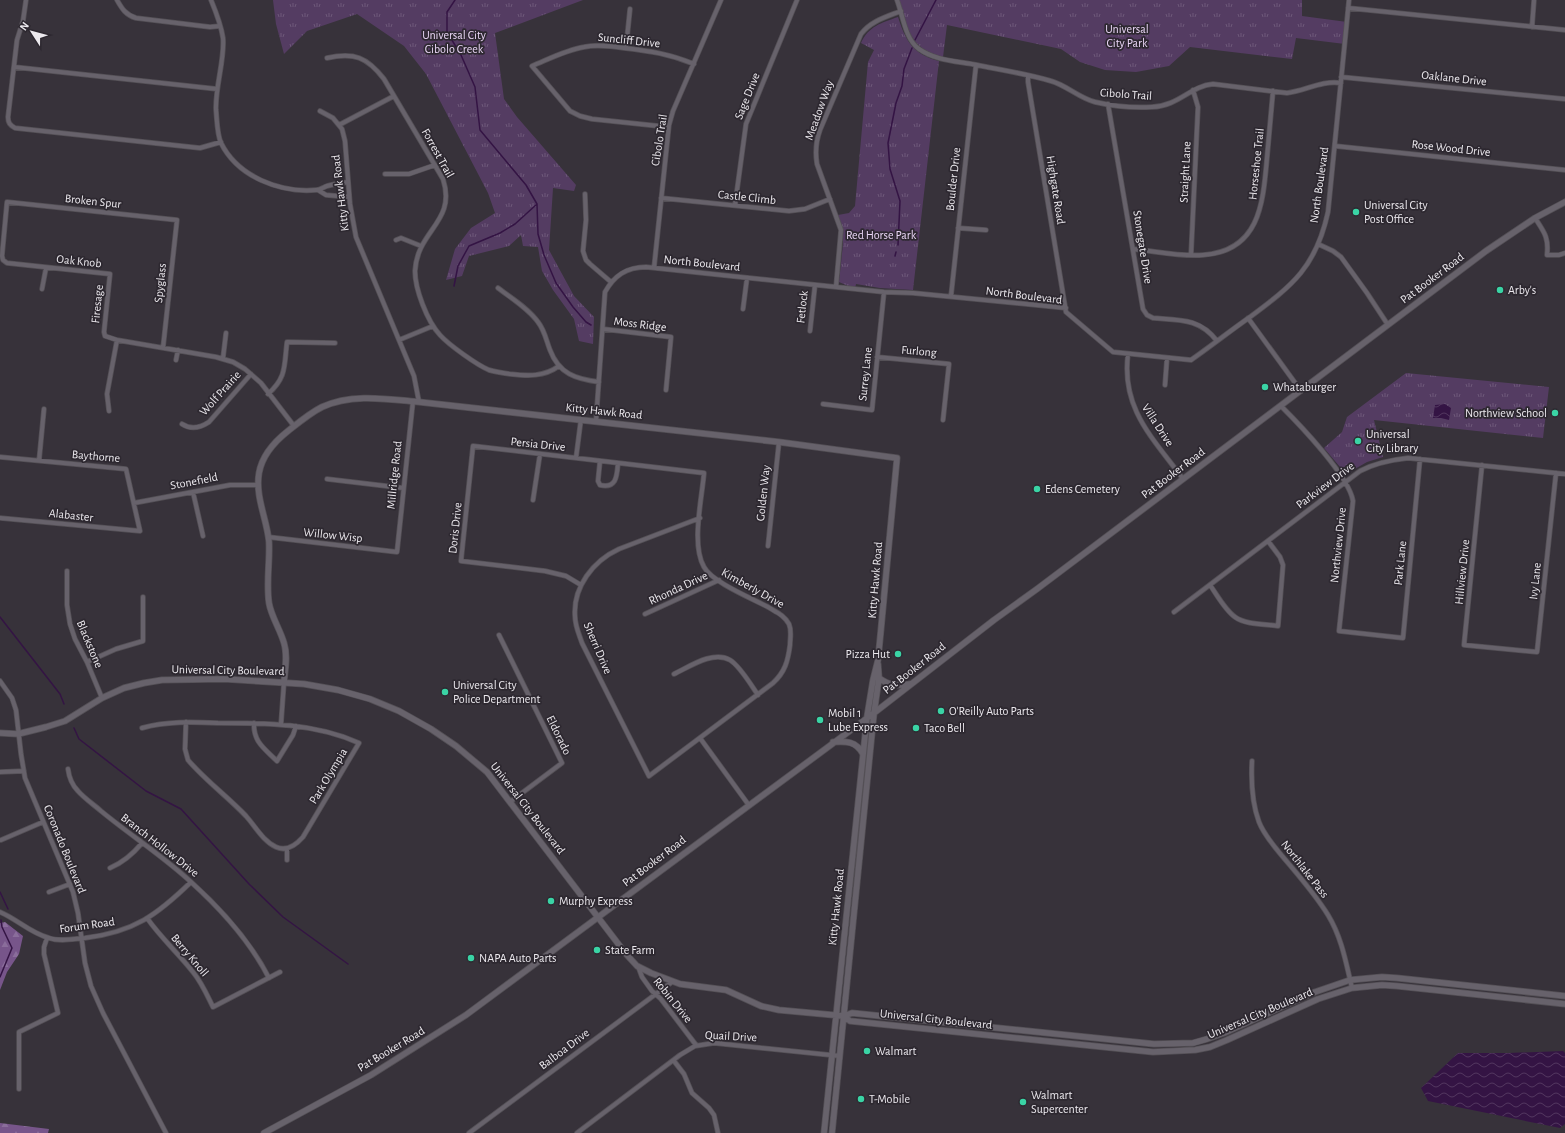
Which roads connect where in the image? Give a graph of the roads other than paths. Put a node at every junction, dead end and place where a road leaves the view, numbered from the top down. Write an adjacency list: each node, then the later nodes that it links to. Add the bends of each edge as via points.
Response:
1 (26, 0): 19 (street)
2 (117, 0): 12 (street, via 124,12 136,18)
3 (211, 0): 12 (street)
4 (721, 0): 17 (street, Cibolo Trail)
5 (797, 0): 44 (street, Sage Drive, via 746,124)
6 (897, 0): 11 (street, Cibolo Trail)
7 (1349, 0): 9 (street, North Boulevard)
8 (1534, 0): 13 (street)
9 (1348, 8): 13 (street); 21 (street, North Boulevard)
10 (630, 9): 15 (street)
11 (901, 11): 18 (street, Cibolo Trail, via 911,41 920,50 941,59); 42 (street, Meadow Way, via 879,19 861,34 820,130 816,158)
12 (220, 26): 23 (street, via 223,39)
13 (1532, 27): 14 (street)
14 (1565, 30)
15 (626, 48): 17 (street, Suncliff Drive, via 665,54); 31 (street, Suncliff Drive, via 584,47 532,66 570,111 580,116)
16 (327, 58): 26 (street, Forrest Trail, via 361,57 376,69)
17 (694, 64): 31 (street, Cibolo Trail)
18 (976, 65): 20 (street, Cibolo Trail); 47 (street, Boulder Drive)
19 (14, 67): 23 (street); 32 (street, via 8,122 15,128 200,148)
20 (1028, 76): 28 (street, Cibolo Trail, via 1053,81 1086,99); 68 (street, Highgate Road)
21 (1341, 77): 22 (street, North Boulevard); 27 (street, Oaklane Drive)
22 (1341, 83): 25 (street, Cibolo Trail, via 1332,82 1296,92); 33 (street, North Boulevard)
23 (217, 89): 32 (street, via 216,109)
24 (1193, 90): 25 (street, Cibolo Trail, via 1206,84 1213,84); 28 (street, Cibolo Trail, via 1180,100 1160,106); 54 (street, Straight Lane, via 1198,107)
25 (1273, 91): 54 (street, Horseshoe Trail, via 1264,192 1255,223 1243,238 1225,250)
26 (394, 96): 30 (street); 34 (street, Forrest Trail)
27 (1565, 99)
28 (1108, 104): 52 (street, Stonegate Drive)
29 (320, 111): 30 (street)
30 (339, 124): 37 (street, Kitty Hawk Road, via 345,141)
31 (668, 127): 41 (street, Cibolo Trail)
32 (220, 142): 38 (street, via 238,165 260,180 276,186)
33 (1335, 146): 35 (street, Rose Wood Drive); 50 (street, North Boulevard, via 1328,212)
34 (435, 164): 36 (street, via 409,174); 51 (street, Forrest Trail, via 445,188 446,205)
35 (1565, 170)
36 (385, 174)
37 (348, 182): 38 (street); 40 (street, Kitty Hawk Road)
38 (318, 190): 40 (street, via 326,195)
39 (585, 194): 60 (street, via 583,251 586,260)
40 (349, 196): 76 (street, Kitty Hawk Road, via 358,243)
41 (661, 198): 44 (street, Castle Climb); 57 (street, Cibolo Trail)
42 (830, 199): 44 (street, Castle Climb, via 797,211); 62 (street, Meadow Way, via 841,230)
43 (1565, 202): 45 (street, Pat Booker Road)
44 (735, 205)
45 (1535, 218): 53 (street, via 1548,240 1547,255); 70 (street, Pat Booker Road)
46 (177, 220): 55 (street, Broken Spur, via 7,202); 79 (street, Spyglass)
47 (958, 228): 48 (street); 66 (street, Boulder Drive)
48 (986, 230)
49 (396, 240): 51 (street, via 401,238)
50 (1318, 244): 69 (street, North Boulevard, via 1307,265 1291,285); 70 (street, via 1341,257)
51 (421, 246): 71 (street, Forrest Trail, via 415,271 417,289)
52 (1133, 249): 54 (street, Horseshoe Trail); 77 (street, Stonegate Drive, via 1142,309 1147,315 1153,318 1194,322 1207,329)
53 (1565, 252)
54 (1190, 255)
55 (3, 260): 56 (street, Oak Knob, via 7,263)
56 (46, 268): 58 (street, Oak Knob); 64 (street, Oak Knob)
57 (654, 268): 59 (street, North Boulevard); 60 (street, North Boulevard, via 630,269 622,272)
58 (110, 274): 75 (street, Firesage, via 104,332 105,336)
59 (747, 278): 61 (street, North Boulevard); 67 (street)
60 (611, 282): 72 (street, via 605,292)
61 (815, 285): 62 (street, North Boulevard); 73 (street, Fetlock)
62 (836, 287): 65 (street, North Boulevard)
63 (498, 288): 86 (street, via 539,323)
64 (42, 289)
65 (884, 292): 66 (street, North Boulevard); 82 (street, Surrey Lane)
66 (951, 296): 68 (street, North Boulevard)
67 (743, 308)
68 (1066, 308): 81 (street, North Boulevard, via 1066,312 1113,352)
69 (1248, 318): 77 (street, North Boulevard); 91 (street)
70 (1388, 324): 91 (street, Pat Booker Road)
71 (433, 326): 76 (street); 86 (street, Forrest Trail, via 445,340 492,371 527,376 547,373)
72 (603, 329): 88 (street); 90 (street, Moss Ridge, via 671,337)
73 (810, 332)
74 (226, 333): 83 (street)
75 (117, 340): 79 (street); 97 (street, via 107,394)
76 (399, 340): 93 (street, Kitty Hawk Road, via 414,376)
77 (1218, 341): 84 (street, North Boulevard, via 1191,360)
78 (335, 342): 92 (street, via 287,342 284,374 278,385)
79 (163, 348): 80 (street)
80 (178, 350): 83 (street); 85 (street)
81 (1128, 354): 84 (street, North Boulevard); 117 (street, Villa Drive, via 1127,382 1134,408 1140,421)
82 (877, 357): 94 (street, Surrey Lane, via 872,410); 99 (street, Furlong, via 949,364)
83 (223, 358): 87 (street, via 240,365)
84 (1168, 358): 89 (street)
85 (176, 360)
86 (559, 366): 88 (street, via 575,377)
87 (251, 374): 92 (street); 101 (street, Wolf Prairie, via 204,426 193,428)
88 (599, 382): 100 (street)
89 (1165, 385)
90 (666, 390)
91 (1301, 390): 95 (street, Pat Booker Road)
92 (268, 394): 102 (street)
93 (416, 401): 98 (street, Kitty Hawk Road); 102 (street, via 365,398 330,404 313,412); 120 (street, Millridge Road)
94 (822, 404)
95 (1281, 406): 117 (street, Pat Booker Road); 118 (street, Northview Drive, via 1326,455)
96 (44, 409): 109 (street)
97 (109, 411)
98 (581, 419): 100 (street, Kitty Hawk Road); 107 (street)
99 (943, 420)
100 (596, 421): 103 (street, Kitty Hawk Road)
101 (182, 424)
102 (294, 426): 119 (street, via 268,451 261,467)
103 (779, 442): 130 (street, Golden Way); 142 (street, Kitty Hawk Road, via 897,458)
104 (473, 446): 105 (street, Persia Drive); 134 (street, Doris Drive, via 461,561 545,571 566,576)
105 (540, 454): 107 (street, Persia Drive); 122 (street)
106 (0, 457): 109 (street, Baythorne)
107 (576, 458): 110 (street, Persia Drive)
108 (1420, 459): 112 (street, Parkview Drive); 118 (street, Parkview Drive, via 1393,459 1376,463); 139 (street, Park Lane, via 1403,638)
109 (39, 461): 123 (street, Baythorne, via 126,469)
110 (600, 461): 111 (street, Persia Drive); 111 (street, via 598,481 604,486 614,482)
111 (618, 463): 113 (street, Persia Drive)
112 (1482, 465): 114 (street, Parkview Drive); 141 (street, Hillview Drive, via 1464,645)
113 (704, 473): 125 (street, Kimberly Drive)
114 (1556, 473): 115 (street, Parkview Drive); 141 (street, Ivy Lane, via 1537,652)
115 (1565, 474)
116 (327, 479): 120 (street)
117 (1183, 479): 148 (street, Pat Booker Road)
118 (1345, 482): 129 (street, Parkview Drive); 139 (street, Northview Drive, via 1353,501 1339,631)
119 (258, 485): 121 (street, Stonefield, via 230,484); 128 (street)
120 (403, 488): 131 (street, Millridge Road)
121 (194, 492): 123 (street, Stonefield); 127 (street)
122 (533, 500)
123 (134, 503): 126 (street, Baythorne)
124 (0, 518): 126 (street, Alabaster)
125 (700, 518): 133 (street, Kimberly Drive, via 699,557 710,574); 134 (street, Sherri Drive, via 612,552 595,565)
126 (140, 531)
127 (203, 536)
128 (268, 537): 131 (street, Willow Wisp); 147 (street, via 269,604 284,644)
129 (1268, 541): 135 (street, Parkview Drive); 135 (street, via 1283,565 1278,626 1243,621 1235,617)
130 (768, 546)
131 (397, 552)
132 (67, 571): 143 (street, Blackstone, via 70,624)
133 (719, 580): 138 (street, Rhonda Drive); 149 (street, Kimberly Drive, via 781,614 789,625 791,632 786,666 779,678)
134 (581, 585): 167 (street, Sherri Drive, via 575,608 577,630)
135 (1210, 585): 137 (street, Parkview Drive)
136 (143, 597): 143 (street, via 143,641)
137 (1174, 612)
138 (645, 614)
139 (1371, 634)
140 (499, 635): 168 (street, Eldorado, via 562,763)
141 (1499, 648)
142 (878, 660): 145 (street, Kitty Hawk Road); 152 (street, Kitty Hawk Road)
143 (87, 662): 150 (street, Blackstone)
144 (674, 674): 149 (street, via 710,658 726,658 734,664)
145 (879, 678): 148 (street, via 897,686); 151 (street, Kitty Hawk Road)
146 (0, 681): 159 (street, Coronado Boulevard, via 12,698)
147 (284, 682): 150 (street, Universal City Boulevard, via 224,679 162,680 124,688); 155 (street); 168 (street, Universal City Boulevard, via 338,690 399,711 431,729 471,758 487,772)
148 (910, 684): 151 (street, Pat Booker Road)
149 (758, 695): 160 (street, Kimberly Drive)
150 (102, 698): 159 (street, Universal City Boulevard, via 65,721)
151 (874, 713): 152 (street, Pat Booker Road); 171 (street, Kitty Hawk Road)
152 (867, 717): 161 (street, Pat Booker Road); 162 (street, Kitty Hawk Road)
153 (186, 722): 154 (street, Park Olympia); 157 (street, Park Olympia, via 169,722); 175 (street, via 185,749 188,760 270,843)
154 (254, 723): 155 (street, Park Olympia); 156 (street, via 257,741 278,761 294,736)
155 (282, 724): 156 (street, Park Olympia)
156 (296, 726): 175 (street, Park Olympia, via 333,733 359,743 303,837)
157 (142, 728)
158 (0, 733): 159 (street, Universal City Boulevard)
159 (18, 734): 165 (street, Coronado Boulevard)
160 (700, 738): 167 (street, Kimberly Drive); 169 (street)
161 (833, 742): 162 (street, via 854,743); 169 (street, Pat Booker Road)
162 (863, 754): 170 (street, Kitty Hawk Road)
163 (1252, 761): 192 (street, Northlake Pass, via 1254,800 1259,823 1328,916 1340,941)
164 (68, 769): 174 (street, Branch Hollow Drive, via 78,791)
165 (24, 771): 166 (street); 172 (street, Coronado Boulevard)
166 (0, 772)
167 (648, 776)
168 (510, 802): 184 (street, Universal City Boulevard)
169 (748, 804): 184 (street, Pat Booker Road)
170 (858, 806): 171 (street); 178 (street, Kitty Hawk Road)
171 (865, 806): 179 (street, Kitty Hawk Road)
172 (43, 822): 173 (street); 181 (street, Coronado Boulevard)
173 (1, 840)
174 (142, 843): 177 (street, via 123,862); 180 (street, Branch Hollow Drive)
175 (287, 849): 176 (street)
176 (287, 860)
177 (110, 868)
178 (851, 872): 179 (street); 200 (street, Kitty Hawk Road)
179 (858, 873): 201 (street, Kitty Hawk Road)
180 (191, 882): 185 (street, Forum Road, via 174,899); 190 (street, Branch Hollow Drive, via 236,927)
181 (70, 884): 182 (street); 187 (street, Coronado Boulevard, via 78,913)
182 (49, 892)
183 (0, 912): 186 (street, Forum Road, via 32,932)
184 (598, 917): 188 (street, Universal City Boulevard); 221 (street, Pat Booker Road, via 460,1020 371,1074)
185 (147, 918): 187 (street, Forum Road, via 118,932); 190 (street, Berry Knoll, via 193,972 214,1007)
186 (47, 938): 187 (street, Forum Road); 219 (street, via 44,954 58,1013 19,1032)
187 (81, 938): 220 (street, Coronado Boulevard, via 84,963 91,986)
188 (637, 966): 193 (street, Universal City Boulevard); 196 (street, Robin Drive)
189 (280, 972): 190 (street)
190 (269, 978)
191 (1406, 979): 192 (street, Universal City Boulevard, via 1382,977); 194 (street); 197 (street, Universal City Boulevard)
192 (1350, 980): 195 (street, Northlake Pass); 199 (street, Universal City Boulevard)
193 (672, 982): 196 (street, Balboa Drive); 200 (street, Universal City Boulevard, via 726,990 774,1009)
194 (1405, 987): 195 (street, Universal City Boulevard, via 1382,985); 198 (street, Universal City Boulevard)
195 (1352, 988): 203 (street, Universal City Boulevard, via 1318,999)
196 (655, 994): 214 (street, Robin Drive); 222 (street, Balboa Drive)
197 (1563, 996): 198 (street)
198 (1563, 1004)
199 (1272, 1011): 203 (street); 208 (street, Universal City Boulevard)
200 (836, 1016): 201 (street, Universal City Boulevard); 216 (street, Kitty Hawk Road)
201 (844, 1016): 202 (street, Universal City Boulevard, via 852,1013); 205 (street, Universal City Boulevard, via 850,1021); 217 (street, Kitty Hawk Road)
202 (908, 1019): 204 (street, Universal City Boulevard); 205 (street)
203 (1275, 1019): 211 (street, Universal City Boulevard)
204 (966, 1025): 206 (street, Universal City Boulevard); 207 (street)
205 (907, 1027): 207 (street, Universal City Boulevard)
206 (1022, 1031): 209 (street, Universal City Boulevard); 210 (street)
207 (965, 1033): 210 (street, Universal City Boulevard)
208 (1224, 1033): 211 (street); 213 (street, Universal City Boulevard, via 1193,1043)
209 (1060, 1035): 212 (street); 213 (street, Universal City Boulevard)
210 (1021, 1039): 212 (street, Universal City Boulevard)
211 (1227, 1040): 215 (street, Universal City Boulevard, via 1194,1050)
212 (1059, 1042): 215 (street, Universal City Boulevard)
213 (1144, 1043): 215 (street)
214 (696, 1045): 216 (street, Quail Drive, via 714,1043); 218 (street, Quail Drive)
215 (1142, 1051)
216 (832, 1055): 217 (street, Quail Drive); 225 (street, Kitty Hawk Road)
217 (840, 1056): 226 (street, Kitty Hawk Road)
218 (674, 1061): 223 (street, Quail Drive); 224 (street, via 684,1074 692,1094 714,1114)
219 (19, 1089)
220 (166, 1133)
221 (264, 1133)
222 (469, 1133)
223 (577, 1133)
224 (718, 1133)
225 (824, 1133)
226 (832, 1133)

